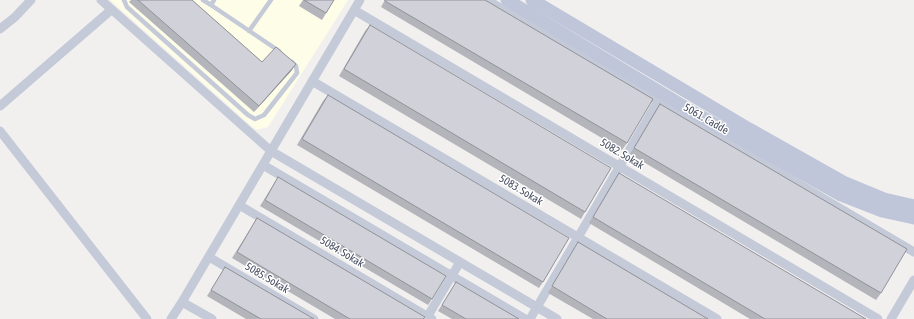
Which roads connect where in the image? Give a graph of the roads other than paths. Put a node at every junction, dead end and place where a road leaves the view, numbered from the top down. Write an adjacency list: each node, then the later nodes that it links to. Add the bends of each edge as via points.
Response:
1 (31, 0): 14 (street)
2 (101, 0): 12 (street)
3 (124, 0): 17 (lane, via 127,7 255,119 264,115 297,73 296,66)
4 (203, 0): 11 (lane)
5 (214, 0): 11 (lane)
6 (271, 0): 15 (lane)
7 (360, 0): 13 (street)
8 (487, 0): 19 (street)
9 (507, 0): 19 (street, 5061. Cadde)
10 (532, 0): 26 (street, 5061. Cadde, via 748,129 843,182 884,199)
11 (211, 5): 15 (lane)
12 (111, 10): 20 (street); 22 (street)
13 (354, 10): 18 (street); 24 (street, 5082. Sokak)
14 (0, 30)
15 (249, 31): 16 (lane)
16 (282, 54)
17 (289, 58)
18 (312, 81): 22 (street); 28 (street, 5083. Sokak)
19 (660, 97): 24 (street); 27 (street, 5061. Cadde, via 841,195 875,209); 29 (street)
20 (0, 106)
21 (0, 131): 37 (street)
22 (271, 151): 23 (street); 31 (street)
23 (263, 165): 25 (street); 32 (street)
24 (619, 167): 28 (street); 45 (street, 5082. Sokak)
25 (239, 205): 30 (street); 36 (street, 5084. Sokak)
26 (914, 206)
27 (914, 218)
28 (578, 237): 35 (street); 44 (street, 5083. Sokak)
29 (914, 252)
30 (209, 257): 34 (street); 40 (street, 5085. Sokak)
31 (460, 262): 32 (street); 35 (street)
32 (451, 276): 36 (street); 41 (street)
33 (914, 280): 46 (street)
34 (182, 302): 38 (street); 39 (street)
35 (536, 307): 42 (street); 43 (street)
36 (429, 318)
37 (147, 319)
38 (170, 319)
39 (212, 319)
40 (314, 319)
41 (525, 319)
42 (530, 319)
43 (557, 319)
44 (717, 319)
45 (878, 319)
46 (891, 319)

